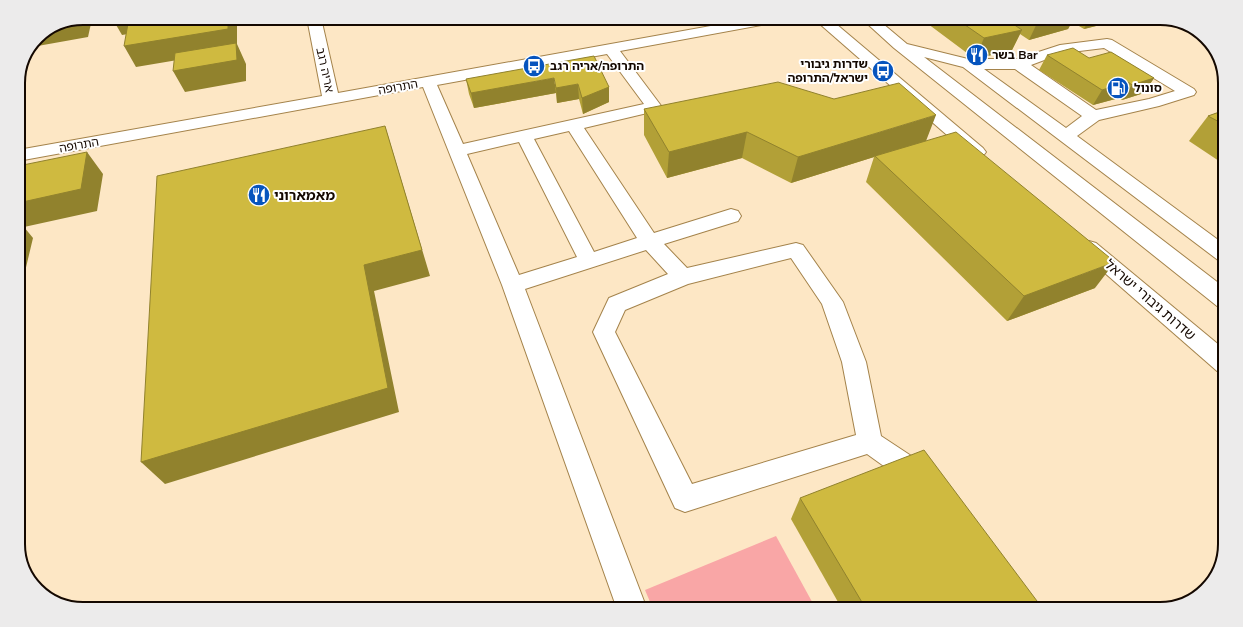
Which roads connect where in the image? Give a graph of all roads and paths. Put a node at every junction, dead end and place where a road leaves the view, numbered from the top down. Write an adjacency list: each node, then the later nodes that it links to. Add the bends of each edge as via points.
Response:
1 (315, 25): 10 (street, אריה רגב)
2 (739, 25): 6 (street, התרופה)
3 (828, 25): 17 (street)
4 (876, 25): 5 (street)
5 (899, 45): 7 (street); 25 (street)
6 (610, 48): 9 (street, התרופה); 12 (street, via 654,107)
7 (968, 64): 8 (street); 14 (street)
8 (1019, 64): 11 (street); 11 (street, via 1060,49 1107,43 1188,92 1153,103)
9 (428, 81): 10 (street, התרופה); 15 (street)
10 (331, 99): 16 (street, התרופה)
11 (1093, 116): 14 (street)
12 (574, 125): 13 (street); 20 (street)
13 (524, 136): 15 (street); 22 (street)
14 (1066, 136): 21 (street)
15 (457, 152): 24 (street)
16 (25, 155)
17 (989, 163)
18 (731, 216): 20 (street)
19 (1074, 235): 26 (street, שדרות גיבורי ישראל)
20 (650, 242): 22 (street); 23 (street)
21 (1218, 250)
22 (589, 261): 24 (street)
23 (683, 277): 27 (street, via 796,250 832,302 854,362); 27 (street, via 617,304 604,332 685,499)
24 (513, 285): 29 (street)
25 (1218, 295)
26 (1218, 358)
27 (870, 442): 28 (street, via 928,482)
28 (938, 495)
29 (629, 602)

